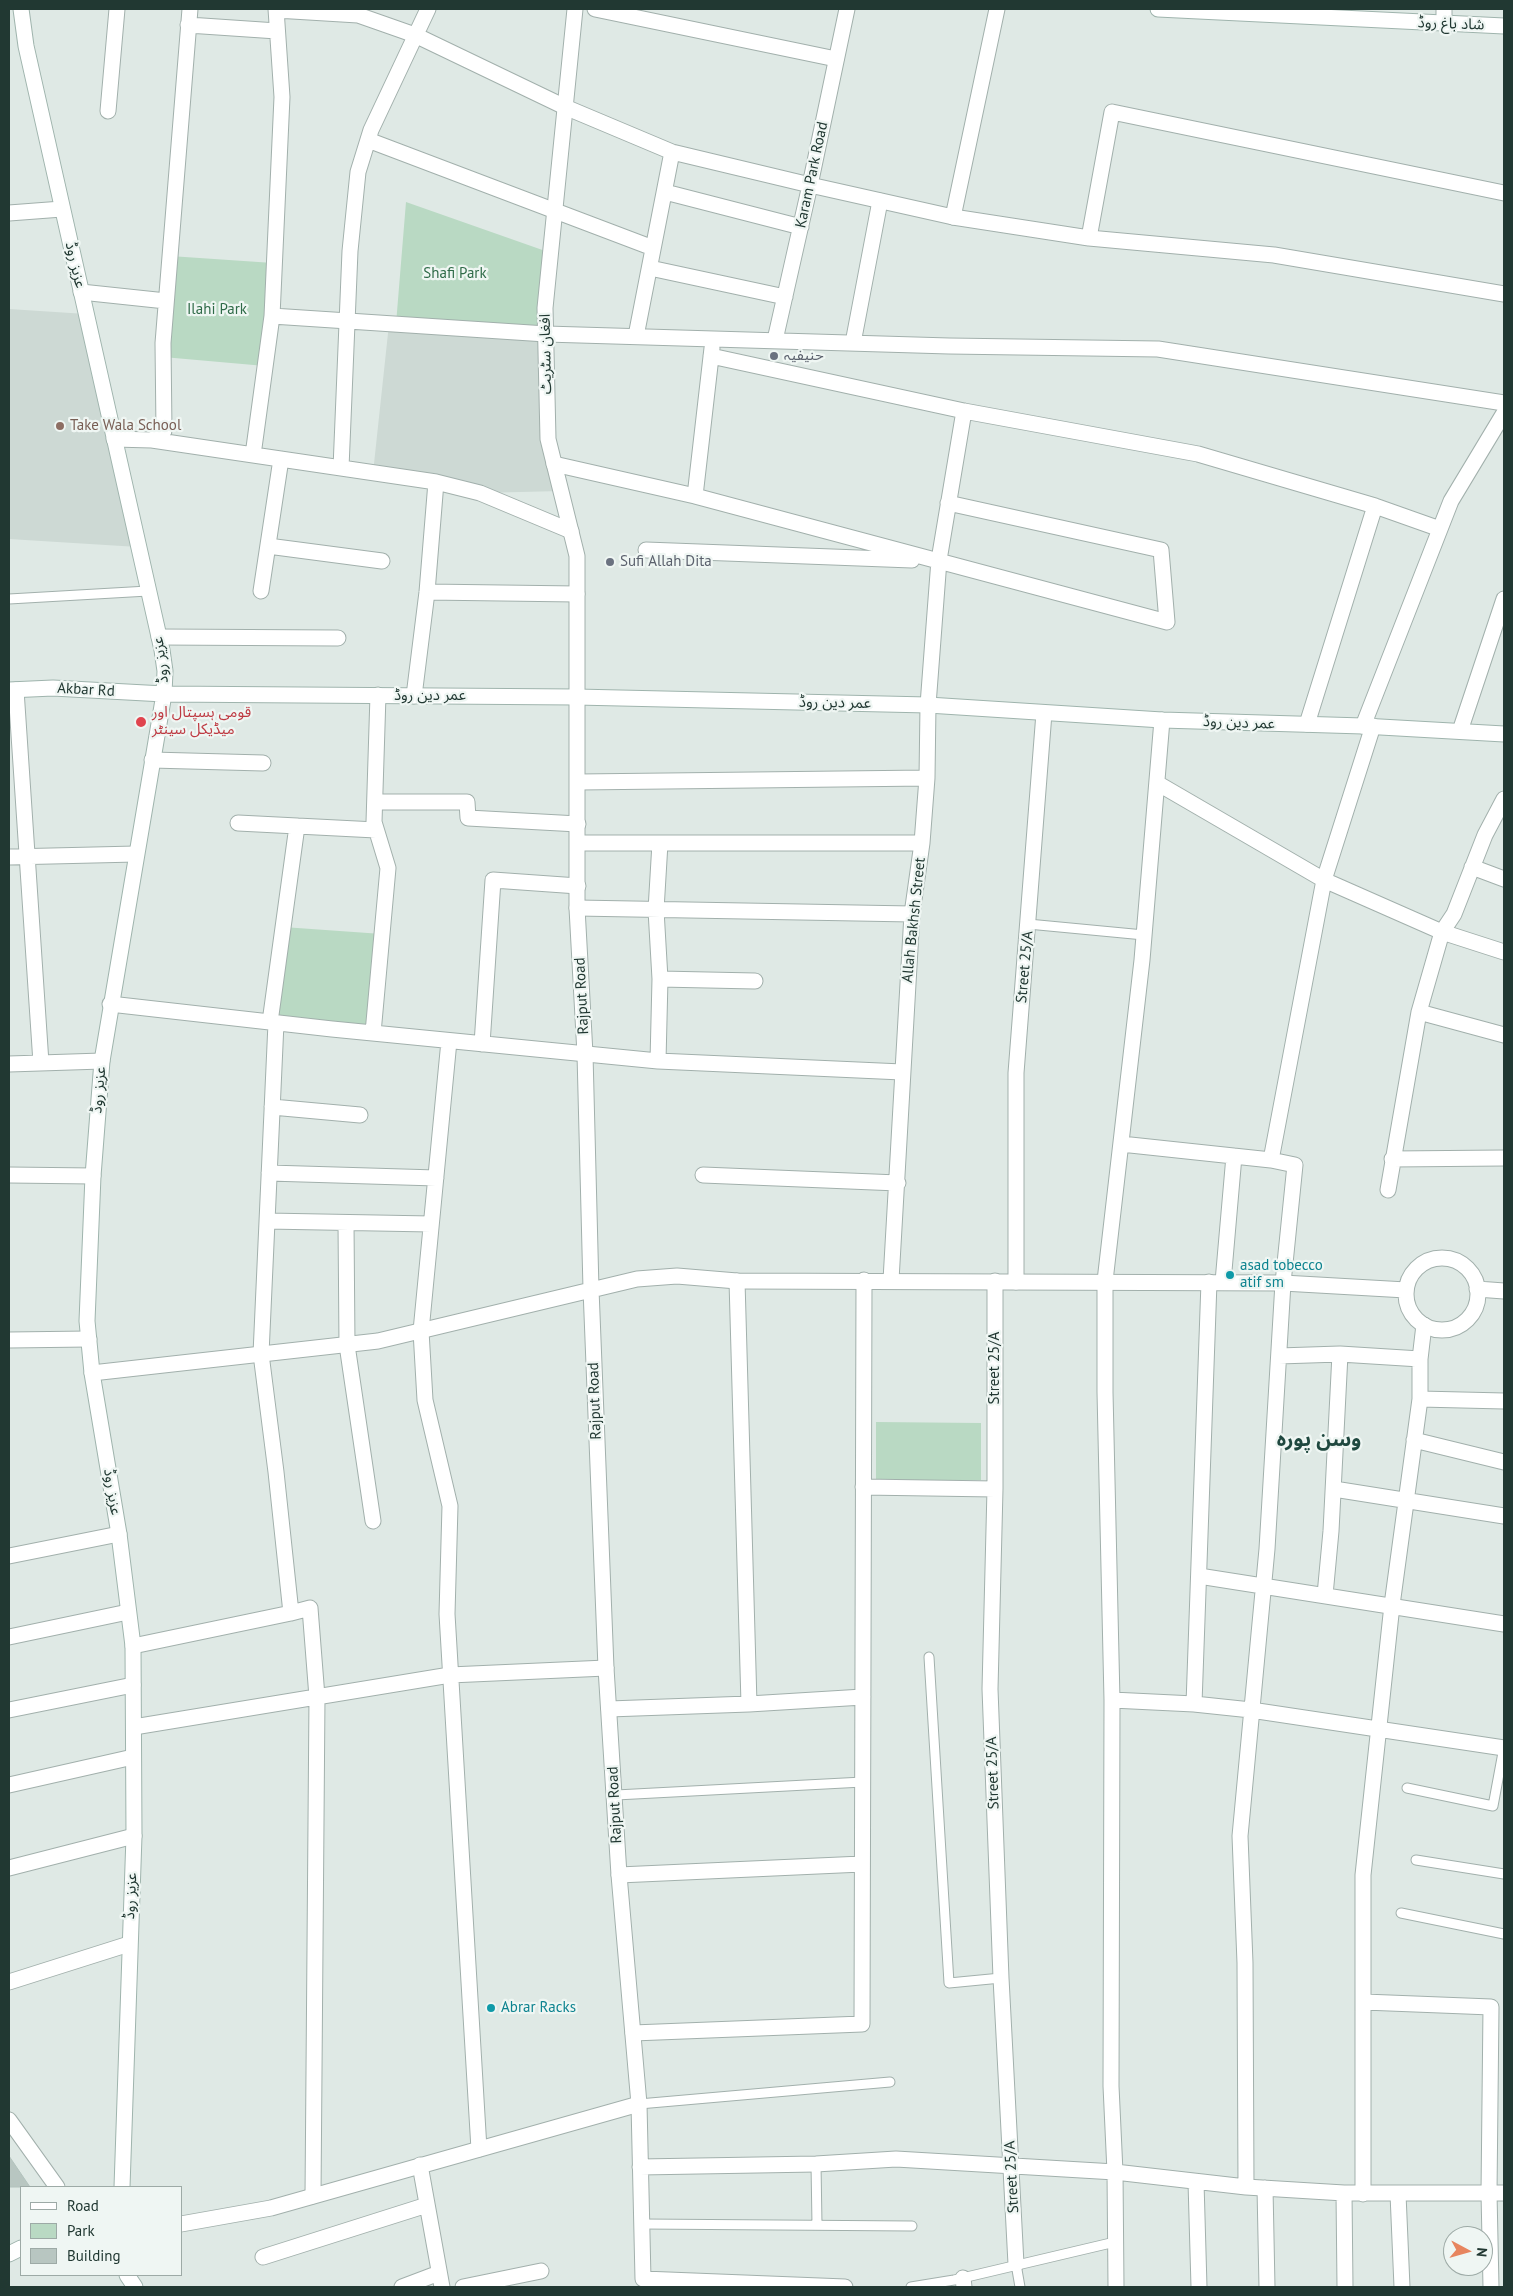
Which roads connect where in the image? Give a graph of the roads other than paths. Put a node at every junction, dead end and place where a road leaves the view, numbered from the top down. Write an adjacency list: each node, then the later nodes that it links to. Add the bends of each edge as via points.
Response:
1 (21, 9): 25 (street, عزیز روڈ, via 26,46)
2 (117, 9): 18 (street)
3 (190, 9): 12 (street)
4 (428, 9): 15 (street)
5 (575, 9): 17 (street, افغان سٹریٹ)
6 (595, 9): 16 (street)
7 (847, 9): 16 (street, Karam Park Road)
8 (997, 9): 28 (street)
9 (1158, 9): 11 (street, شاد باغ روڈ)
10 (276, 10): 14 (street); 15 (street, via 358,14)
11 (1444, 16): 13 (street, شاد باغ روڈ)
12 (188, 25): 14 (street); 36 (street)
13 (1504, 26)
14 (277, 31): 37 (street, via 282,97)
15 (415, 35): 17 (street); 19 (street)
16 (836, 58): 21 (street, Karam Park Road)
17 (565, 107): 20 (street); 26 (street, افغان سٹریٹ)
18 (108, 111)
19 (368, 140): 26 (street); 38 (street, via 358,172)
20 (672, 152): 21 (street); 22 (street)
21 (810, 185): 24 (street); 29 (street, Karam Park Road)
22 (664, 192): 29 (street); 31 (street)
23 (1504, 193): 30 (street, via 1112,112)
24 (880, 201): 28 (street); 43 (street)
25 (62, 209): 27 (street); 33 (street, عزیز روڈ)
26 (555, 210): 31 (street); 39 (street, افغان سٹریٹ, via 545,308)
27 (9, 213)
28 (953, 217): 30 (street)
29 (801, 228): 35 (street, Karam Park Road)
30 (1089, 238): 34 (street, via 1274,256)
31 (653, 248): 32 (street)
32 (650, 268): 35 (street); 40 (street)
33 (81, 292): 36 (street); 48 (street, عزیز روڈ)
34 (1504, 294)
35 (785, 297): 42 (street, Karam Park Road)
36 (166, 301): 49 (street, via 164,431)
37 (272, 316): 38 (street); 50 (street)
38 (347, 321): 39 (street); 53 (street)
39 (546, 334): 40 (street); 52 (street, افغان سٹریٹ, via 548,439)
40 (636, 336): 41 (street)
41 (712, 339): 42 (street); 44 (street)
42 (776, 340): 43 (street)
43 (853, 343): 45 (street, via 1158,349)
44 (711, 356): 46 (street); 55 (street)
45 (1504, 403)
46 (964, 411): 56 (street, Allah Bakhsh Street); 57 (street, via 1198,454)
47 (1504, 413): 58 (street, via 1451,501)
48 (114, 439): 49 (street); 64 (street, عزیز روڈ)
49 (152, 440): 50 (street)
50 (253, 455): 51 (street)
51 (281, 459): 53 (street); 60 (street)
52 (554, 464): 55 (street); 59 (street, افغان سٹریٹ)
53 (341, 468): 54 (street)
54 (436, 482): 59 (street, via 480,493); 66 (street)
55 (695, 496): 62 (street)
56 (948, 503): 62 (street, Allah Bakhsh Street); 62 (street, via 1161,550 1166,622)
57 (1375, 506): 58 (street); 80 (street)
58 (1440, 529): 81 (street)
59 (570, 531): 67 (street, افغان سٹریٹ, via 577,556)
60 (268, 546): 63 (street); 65 (street)
61 (646, 550): 62 (street)
62 (938, 560): 77 (street, Allah Bakhsh Street)
63 (382, 561)
64 (148, 591): 68 (lane); 70 (street, عزیز روڈ)
65 (261, 591)
66 (427, 592): 67 (street); 75 (street)
67 (577, 594): 76 (street, افغان سٹریٹ)
68 (9, 599)
69 (1504, 599): 82 (street)
70 (159, 637): 71 (street); 73 (street, عزیز روڈ, via 165,671)
71 (338, 638)
72 (12, 690): 73 (street, Akbar Rd, via 54,688); 100 (street)
73 (164, 694): 74 (street, عمر دین روڈ); 84 (street, عزیز روڈ)
74 (378, 695): 75 (street, عمر دین روڈ); 90 (street)
75 (414, 696): 76 (street, عمر دین روڈ)
76 (576, 697): 77 (street, عمر دین روڈ); 87 (street, Rajput Road)
77 (928, 705): 78 (street, عمر دین روڈ); 86 (street, Allah Bakhsh Street)
78 (1044, 713): 79 (street, عمر دین روڈ); 108 (street, Street 25/A)
79 (1162, 720): 80 (street, عمر دین روڈ); 88 (street)
80 (1307, 724): 81 (street, عمر دین روڈ)
81 (1368, 726): 82 (street, عمر دین روڈ); 103 (street)
82 (1460, 731): 83 (street, عمر دین روڈ)
83 (1504, 734)
84 (152, 760): 85 (street); 98 (street, عزیز روڈ)
85 (263, 763)
86 (927, 778): 87 (street); 97 (street, Allah Bakhsh Street)
87 (579, 782): 92 (street, Rajput Road)
88 (1156, 783): 103 (street); 110 (street)
89 (1504, 799): 101 (street)
90 (375, 802): 92 (street, via 467,802 468,818); 94 (street)
91 (238, 823): 93 (street)
92 (578, 824): 95 (street, Rajput Road)
93 (297, 826): 94 (street); 116 (street)
94 (376, 830): 117 (street, via 388,868)
95 (578, 843): 96 (street); 104 (street, Rajput Road)
96 (660, 843): 97 (street); 106 (street)
97 (922, 843): 107 (street, Allah Bakhsh Street)
98 (136, 854): 100 (street); 114 (street, عزیز روڈ)
99 (9, 857): 100 (street)
100 (26, 857): 124 (street)
101 (1472, 868): 102 (street); 109 (street, via 1454,914)
102 (1504, 879)
103 (1324, 880): 109 (street); 133 (street)
104 (578, 886): 105 (street, Rajput Road); 120 (street, via 493,880)
105 (578, 908): 106 (street); 121 (street, Rajput Road)
106 (656, 910): 107 (street); 112 (street)
107 (912, 914): 126 (street, Allah Bakhsh Street)
108 (1028, 924): 110 (lane); 149 (street, Street 25/A, via 1016,1073)
109 (1442, 932): 111 (street); 115 (street)
110 (1144, 935): 129 (street)
111 (1504, 952)
112 (660, 979): 113 (street); 123 (street)
113 (755, 981)
114 (110, 1004): 116 (street); 122 (street, عزیز روڈ)
115 (1418, 1012): 118 (street); 132 (street)
116 (273, 1023): 117 (street); 127 (street)
117 (373, 1034): 119 (street)
118 (1504, 1035)
119 (449, 1041): 120 (street); 138 (street)
120 (482, 1044): 121 (street)
121 (585, 1054): 123 (street); 152 (street, Rajput Road)
122 (102, 1061): 124 (street); 137 (street, عزیز روڈ)
123 (658, 1061): 126 (street)
124 (41, 1063): 125 (street)
125 (9, 1064)
126 (902, 1072): 139 (street, Allah Bakhsh Street)
127 (272, 1107): 128 (street); 134 (street)
128 (360, 1115)
129 (1121, 1144): 130 (street); 148 (street)
130 (1234, 1156): 133 (street); 150 (street)
131 (1504, 1158): 132 (street)
132 (1392, 1159): 140 (street)
133 (1271, 1160): 151 (street, via 1295,1164)
134 (269, 1173): 138 (street); 141 (street)
135 (9, 1175): 137 (street)
136 (703, 1175): 139 (street)
137 (93, 1176): 158 (street, عزیز روڈ)
138 (436, 1178): 143 (street)
139 (898, 1183): 145 (street, Allah Bakhsh Street)
140 (1388, 1190)
141 (267, 1221): 142 (street); 161 (street)
142 (346, 1223): 143 (street); 160 (street)
143 (431, 1224): 157 (street)
144 (864, 1280): 145 (street); 146 (street); 170 (street)
145 (891, 1280): 147 (street)
146 (737, 1281): 152 (street, via 677,1276 637,1279); 194 (street)
147 (995, 1281): 149 (street); 171 (street, Street 25/A)
148 (1105, 1281): 149 (street); 150 (street); 193 (street)
149 (1016, 1282)
150 (1216, 1282): 151 (street); 178 (street)
151 (1283, 1283): 154 (street); 163 (street)
152 (591, 1289): 157 (street); 188 (street, Rajput Road)
153 (1477, 1289): 154 (street, via 1469,1270 1445,1258 1420,1266); 155 (street); 156 (street, via 1475,1306 1465,1321 1441,1330)
154 (1406, 1290): 156 (street, via 1410,1310)
155 (1504, 1291)
156 (1424, 1325): 164 (street)
157 (421, 1332): 160 (street); 189 (street, via 425,1400 450,1506 447,1614)
158 (88, 1339): 159 (street); 165 (street, عزیز روڈ)
159 (9, 1340)
160 (347, 1345): 161 (street); 175 (street)
161 (261, 1354): 165 (street); 183 (street)
162 (1340, 1354): 163 (street); 164 (street); 172 (street)
163 (1279, 1356): 179 (street)
164 (1420, 1359): 166 (street)
165 (92, 1373): 176 (street, عزیز روڈ)
166 (1420, 1399): 167 (street); 168 (street)
167 (1504, 1401)
168 (1414, 1440): 169 (street); 173 (street)
169 (1504, 1462)
170 (863, 1487): 171 (street); 192 (street)
171 (995, 1489): 216 (street, Street 25/A, via 990,1688)
172 (1334, 1489): 173 (street); 180 (street)
173 (1405, 1500): 174 (street); 181 (street)
174 (1504, 1516)
175 (373, 1520)
176 (119, 1534): 177 (street); 182 (street, عزیز روڈ)
177 (9, 1556)
178 (1199, 1576): 179 (street); 195 (street)
179 (1263, 1586): 180 (street); 198 (street)
180 (1325, 1595): 181 (street)
181 (1392, 1605): 184 (street); 200 (street)
182 (128, 1612): 185 (street); 186 (street, عزیز روڈ)
183 (291, 1613): 186 (street); 191 (street, via 310,1608)
184 (1504, 1624)
185 (9, 1637)
186 (133, 1646): 190 (street, عزیز روڈ)
187 (929, 1657): 216 (lane, via 948,1984)
188 (606, 1668): 189 (street); 196 (street, Rajput Road)
189 (450, 1675): 191 (street); 223 (street)
190 (133, 1685): 197 (street); 199 (street, عزیز روڈ)
191 (317, 1697): 199 (street); 239 (street)
192 (863, 1698): 194 (street); 203 (street)
193 (1112, 1700): 195 (street); 228 (street, via 1111,2086)
194 (750, 1704): 196 (street)
195 (1194, 1704): 198 (street)
196 (609, 1708): 206 (street, Rajput Road)
197 (9, 1710)
198 (1251, 1710): 200 (street); 232 (street, via 1240,1836 1245,1963)
199 (134, 1727): 202 (street, عزیز روڈ)
200 (1377, 1728): 201 (street); 218 (street, via 1363,1875)
201 (1504, 1748): 205 (lane, via 1493,1806)
202 (133, 1757): 204 (street); 207 (street, عزیز روڈ)
203 (863, 1782): 206 (lane); 209 (street)
204 (9, 1784)
205 (1407, 1788)
206 (616, 1795): 212 (street, Rajput Road)
207 (134, 1836): 210 (street); 215 (street, عزیز روڈ)
208 (1416, 1860): 211 (lane)
209 (862, 1864): 212 (street); 219 (street, via 862,2024)
210 (9, 1868)
211 (1504, 1874)
212 (619, 1875): 219 (street, Rajput Road)
213 (1401, 1913): 214 (lane)
214 (1504, 1934)
215 (129, 1944): 217 (street); 231 (street, عزیز روڈ)
216 (1001, 1978): 226 (street, Street 25/A)
217 (9, 1982)
218 (1364, 2002): 235 (street, via 1491,2007); 237 (street)
219 (632, 2032): 221 (street, Rajput Road)
220 (890, 2082): 221 (lane)
221 (639, 2104): 223 (street); 227 (street, Rajput Road)
222 (9, 2120): 230 (street)
223 (479, 2149): 225 (street)
224 (816, 2164): 226 (street, via 896,2159); 227 (street); 243 (lane)
225 (420, 2166): 239 (street); 240 (street)
226 (1011, 2166): 228 (street); 247 (street, Street 25/A)
227 (640, 2167): 242 (street, Rajput Road)
228 (1115, 2172): 229 (street); 245 (street)
229 (1196, 2182): 232 (street); 260 (street)
230 (56, 2186)
231 (122, 2186)
232 (1246, 2187): 233 (street)
233 (1264, 2188): 234 (street); 261 (street)
234 (1344, 2193): 237 (street); 262 (street)
235 (1488, 2193): 236 (street); 238 (street); 264 (street)
236 (1504, 2193)
237 (1363, 2194): 238 (street)
238 (1398, 2194): 263 (street)
239 (313, 2196): 241 (street, via 271,2208)
240 (427, 2205): 246 (street); 250 (street)
241 (182, 2224)
242 (642, 2224): 243 (lane); 255 (street, Rajput Road, via 643,2278)
243 (816, 2225): 244 (lane)
244 (912, 2226)
245 (1115, 2242): 247 (lane); 259 (street)
246 (263, 2256)
247 (1016, 2264): 251 (lane); 258 (lane)
248 (542, 2271): 254 (street)
249 (128, 2276): 252 (street)
250 (440, 2280): 253 (street)
251 (964, 2282): 257 (lane)
252 (135, 2287)
253 (402, 2287)
254 (463, 2287)
255 (836, 2287): 256 (street)
256 (845, 2287)
257 (910, 2287)
258 (1020, 2287)
259 (1116, 2287)
260 (1199, 2287)
261 (1267, 2287)
262 (1346, 2287)
263 (1402, 2287)
264 (1492, 2287)

